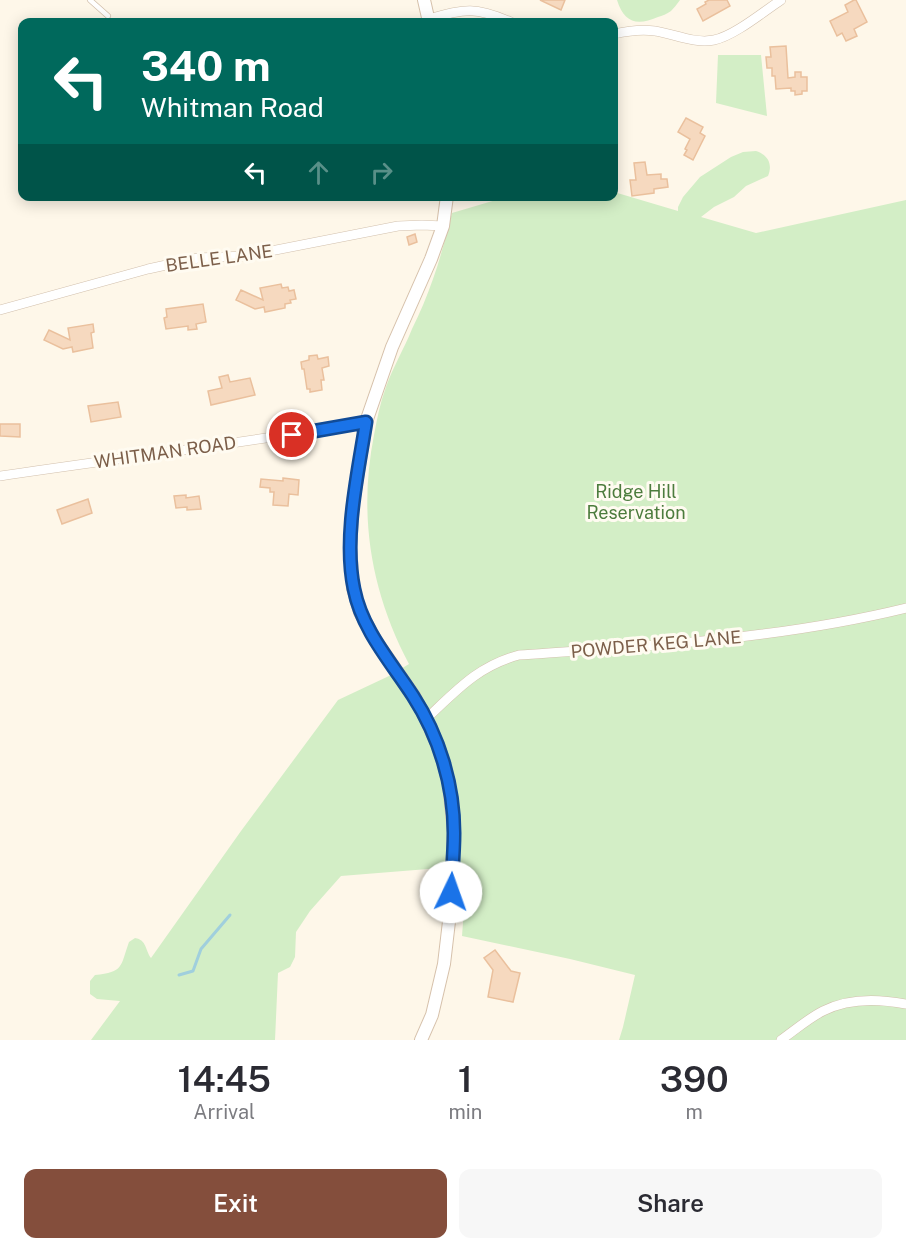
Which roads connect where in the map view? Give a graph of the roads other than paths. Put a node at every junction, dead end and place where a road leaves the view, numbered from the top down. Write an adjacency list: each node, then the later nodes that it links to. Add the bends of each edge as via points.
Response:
1 (90, 0): 4 (lane)
2 (424, 0): 5 (street)
3 (781, 0): 8 (street, via 728,36 712,41 653,31)
4 (108, 16)
5 (428, 18)
6 (437, 18): 7 (street, via 471,10)
7 (502, 18)
8 (618, 33)
9 (446, 201): 10 (street)
10 (442, 226): 11 (street, BELLE LANE, via 398,226 245,256 198,258); 12 (street)
11 (0, 310)
12 (366, 422): 13 (street, WHITMAN ROAD); 15 (street, via 350,546 353,588 360,612)
13 (0, 476)
14 (906, 608): 15 (street, POWDER KEG LANE, via 796,630 692,643 519,655 472,676)
15 (426, 718): 17 (street, via 441,751 454,832 444,964 432,1015)
16 (906, 1004): 18 (street, via 885,1000 837,1005)
17 (421, 1040)
18 (781, 1040)

